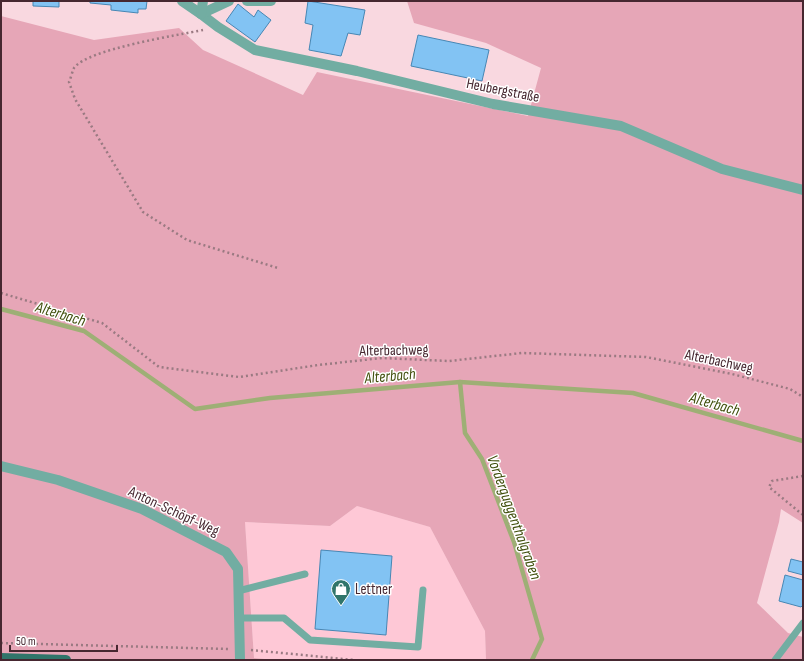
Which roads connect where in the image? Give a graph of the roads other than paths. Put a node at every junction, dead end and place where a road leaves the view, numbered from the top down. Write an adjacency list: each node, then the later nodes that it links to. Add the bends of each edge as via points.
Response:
1 (182, 1): 6 (street, Heubergstraße)
2 (203, 1): 6 (street)
3 (229, 1): 6 (street)
4 (247, 1): 5 (street)
5 (271, 1)
6 (201, 14): 7 (street, Heubergstraße, via 255,50 358,71 493,104 621,126 722,169)
7 (803, 190)
8 (1, 466): 11 (street, Anton-Schöpf-Weg, via 58,480 142,509 226,552 238,569)
9 (304, 574): 11 (lane)
10 (423, 590): 12 (lane, via 418,647 310,640 284,618)
11 (238, 591): 12 (street, Anton-Schöpf-Weg)
12 (239, 618): 16 (street, Anton-Schöpf-Weg)
13 (803, 623): 17 (lane)
14 (1, 658): 15 (main road)
15 (66, 660)
16 (240, 660)
17 (775, 660)

